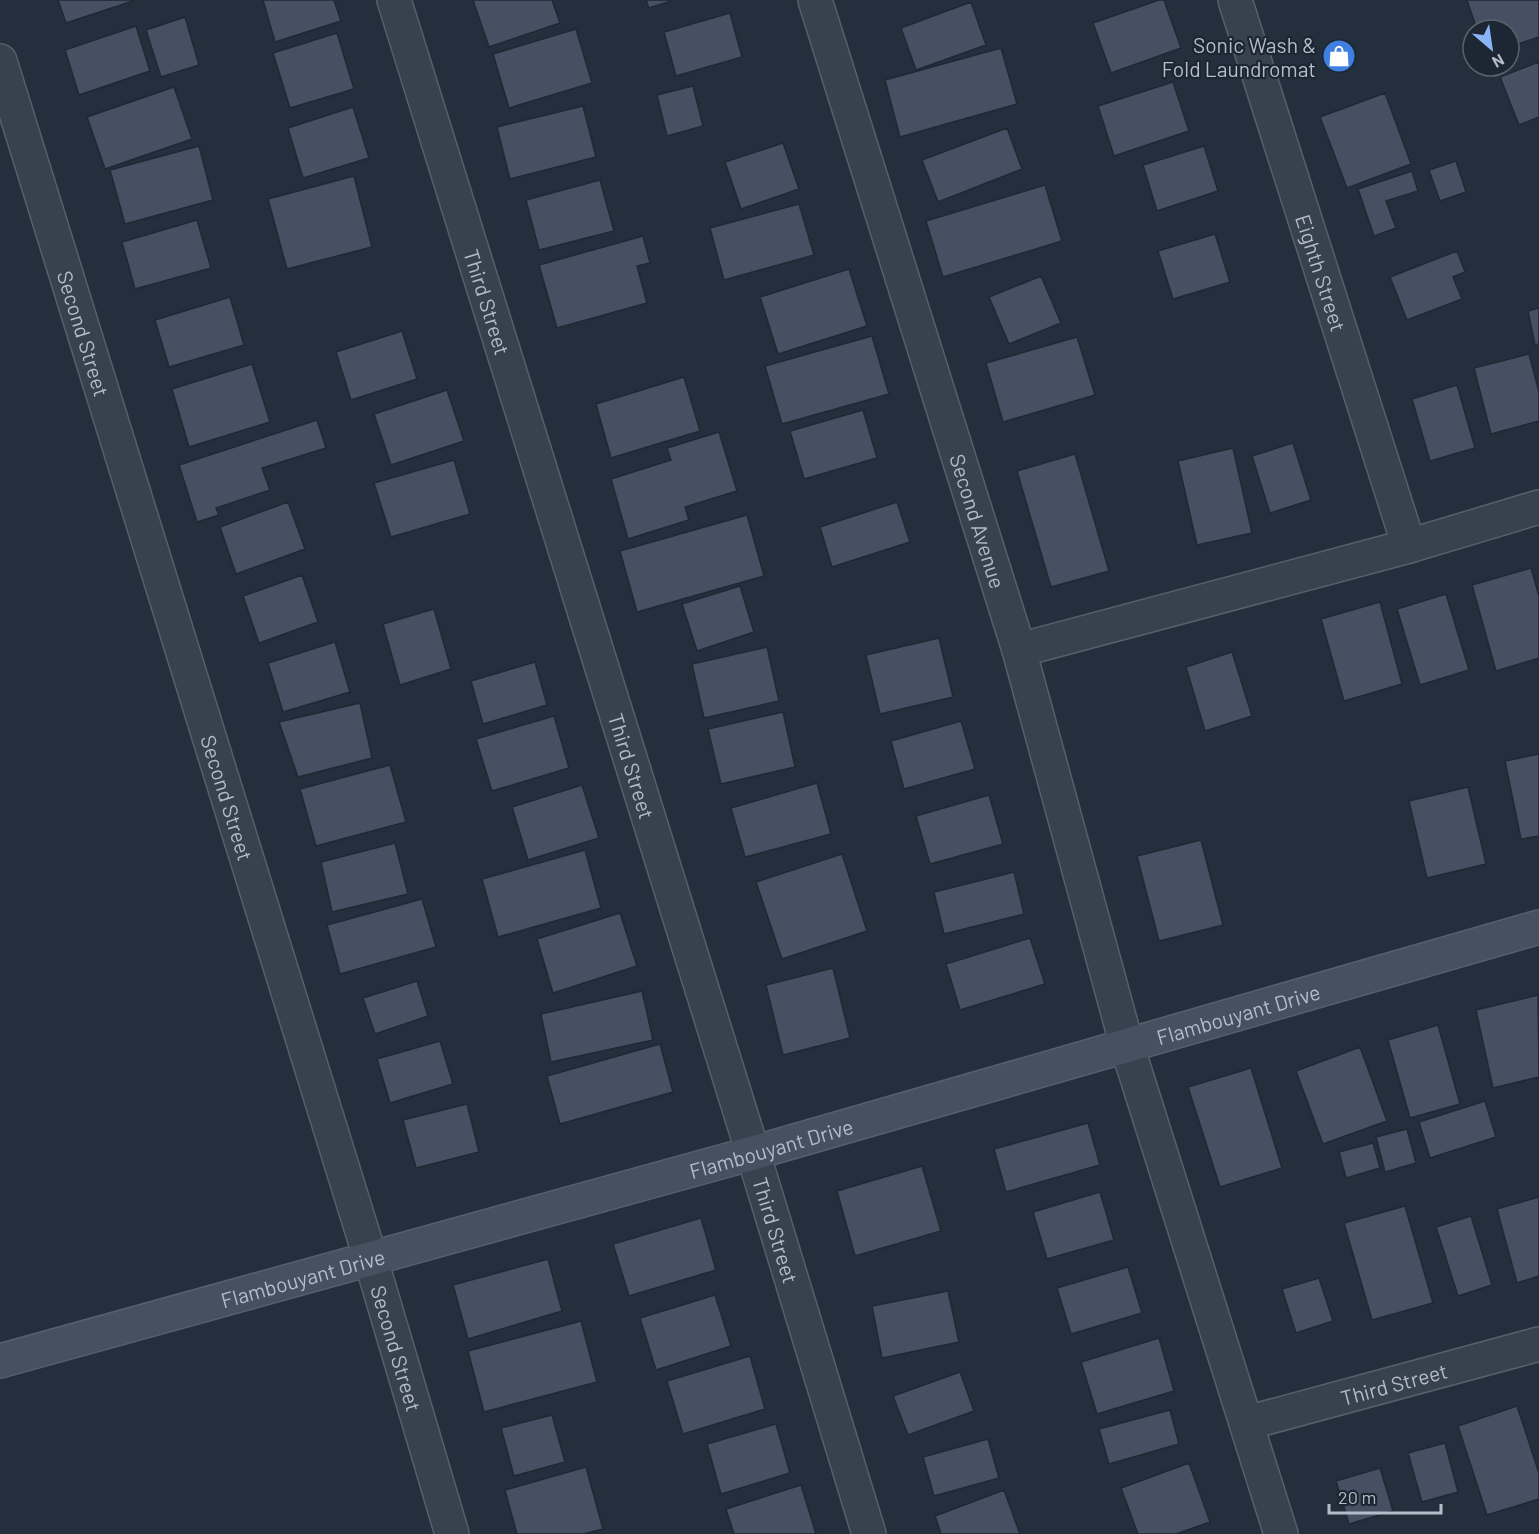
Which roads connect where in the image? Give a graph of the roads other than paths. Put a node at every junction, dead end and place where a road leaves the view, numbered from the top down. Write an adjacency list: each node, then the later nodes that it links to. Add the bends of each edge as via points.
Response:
1 (394, 0): 10 (street, Third Street)
2 (815, 0): 7 (street, Second Avenue)
3 (1235, 0): 6 (street, Eighth Street)
4 (0, 62): 11 (street, Second Street)
5 (1539, 507): 6 (street)
6 (1409, 546): 7 (street)
7 (1018, 650): 9 (street, Second Avenue)
8 (1539, 927): 9 (street, Flambouyant Drive)
9 (1127, 1046): 10 (street, Flambouyant Drive); 14 (street, Second Avenue)
10 (753, 1153): 11 (street, Flambouyant Drive); 16 (street, Third Street)
11 (371, 1260): 13 (street, Flambouyant Drive); 15 (street, Second Street)
12 (1539, 1344): 14 (street, Third Street)
13 (0, 1361)
14 (1247, 1423): 17 (street, Second Avenue)
15 (452, 1534)
16 (869, 1534)
17 (1281, 1534)

